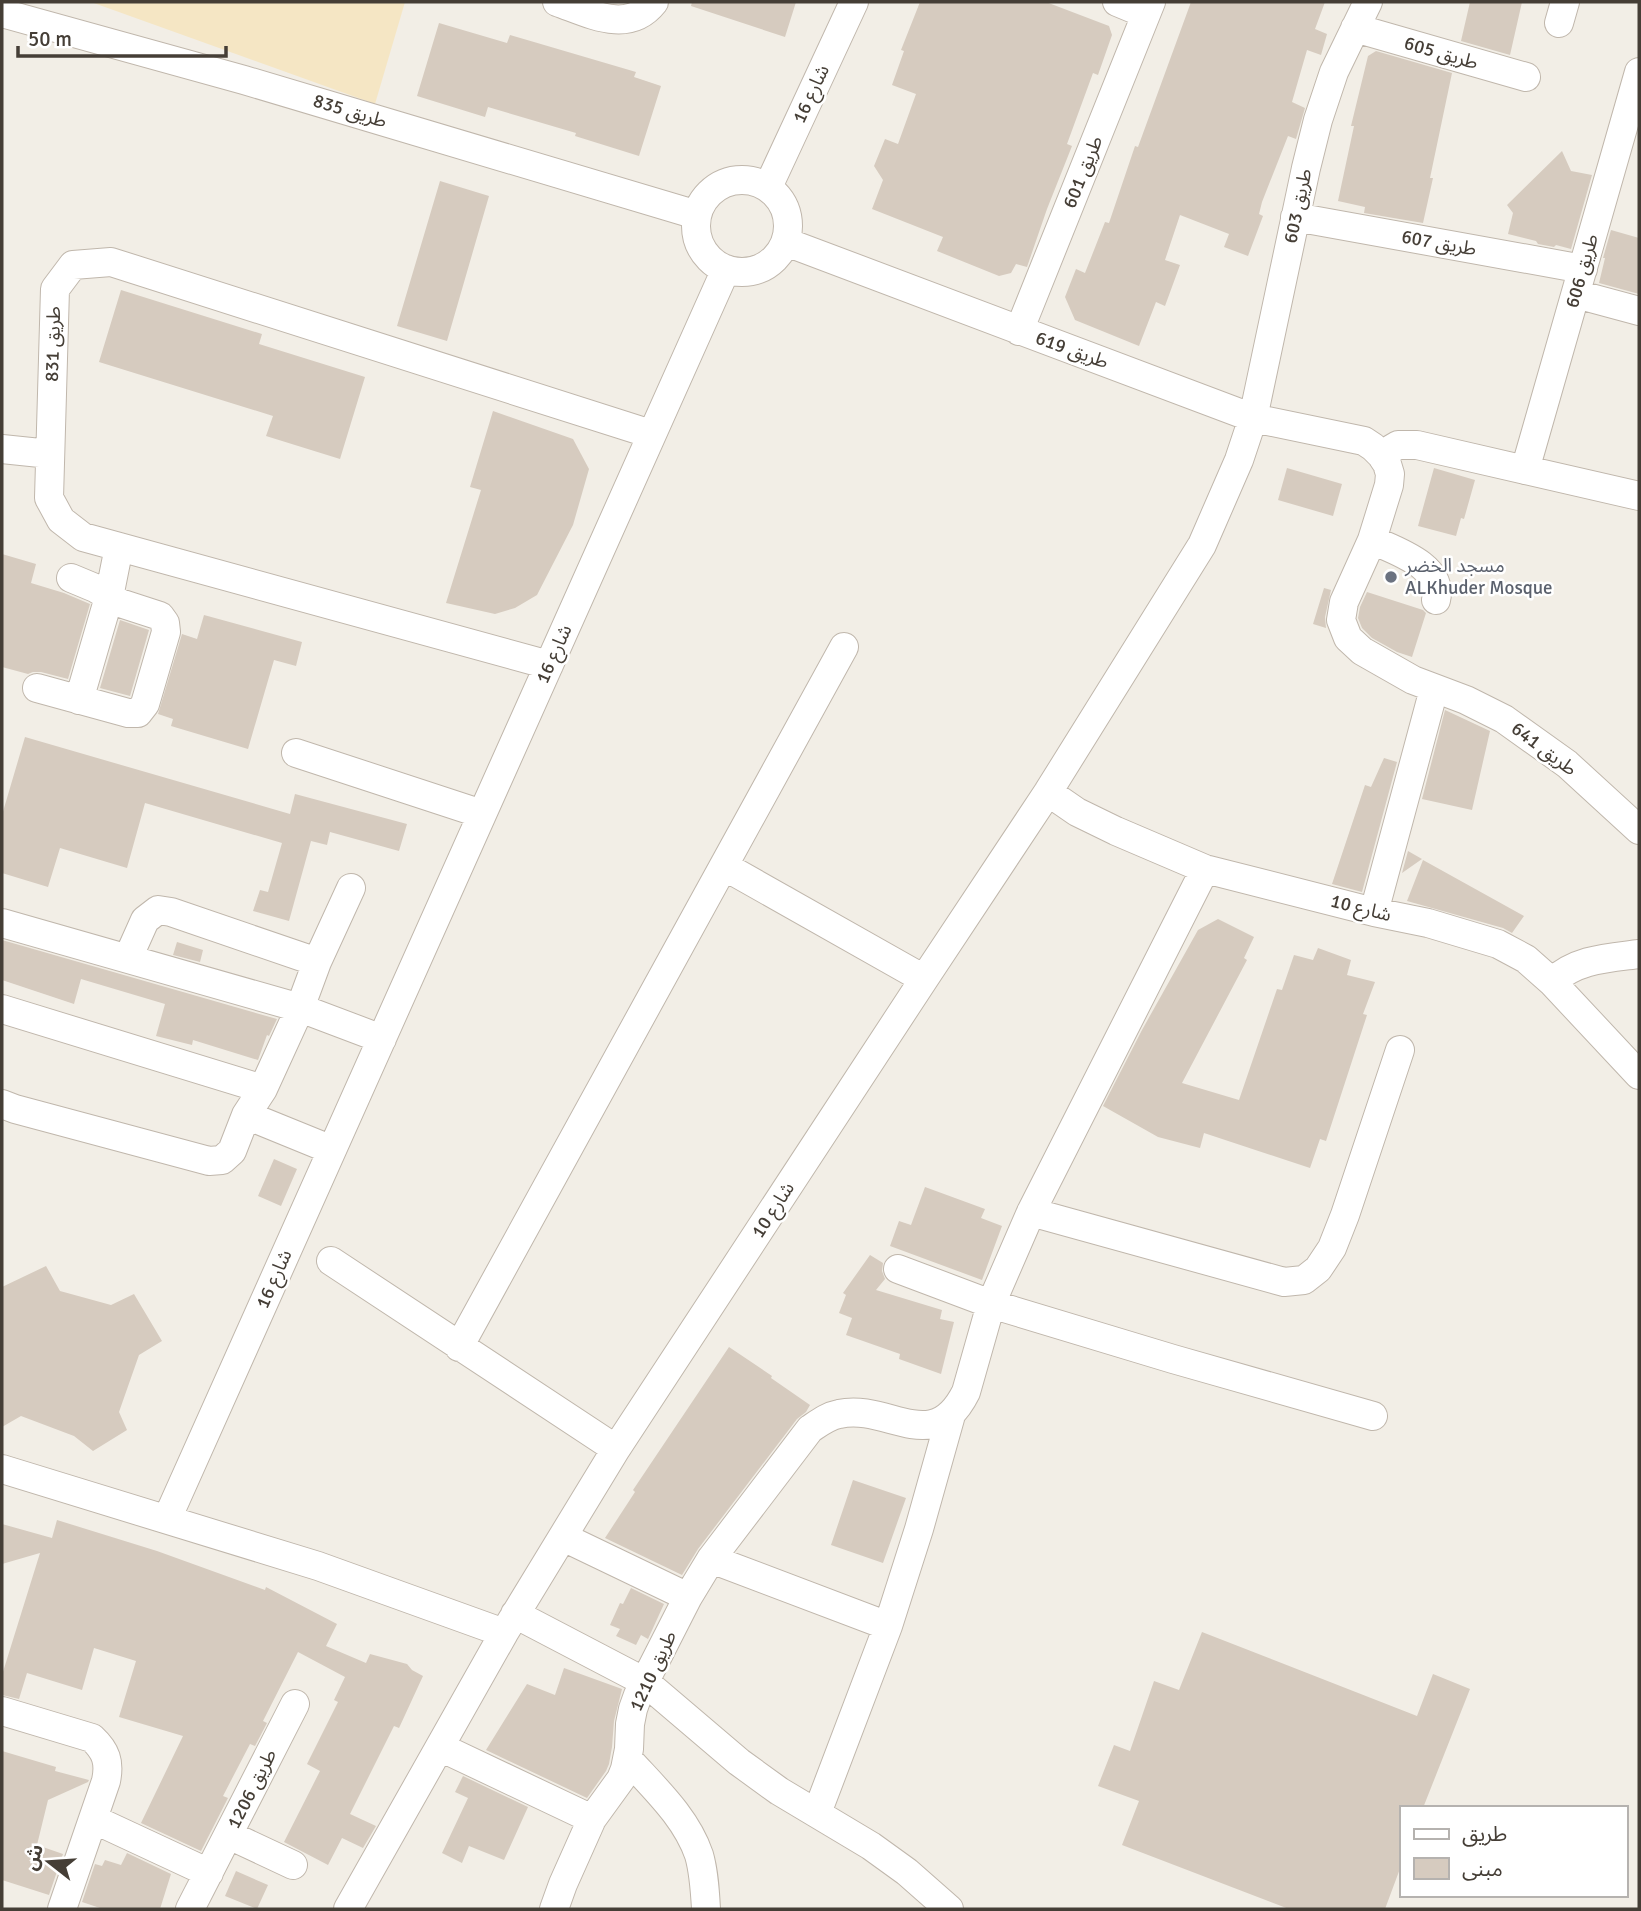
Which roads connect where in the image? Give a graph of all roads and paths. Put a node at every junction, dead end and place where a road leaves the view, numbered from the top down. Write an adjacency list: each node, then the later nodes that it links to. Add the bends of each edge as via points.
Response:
1 (557, 2): 2 (street, via 606,19 629,20)
2 (654, 2)
3 (854, 2): 11 (street, شارع 16)
4 (1117, 2): 6 (street, طريق 601)
5 (1368, 2): 8 (street, طريق 603)
6 (1149, 8): 18 (street, طريق 601)
7 (2, 13): 12 (street, طريق 835, via 257,83)
8 (1355, 29): 10 (street, طريق 605); 13 (street, طريق 603, via 1318,120)
9 (1639, 72): 16 (street, طريق 606)
10 (1526, 77)
11 (768, 187): 12 (street, via 740,179 725,183 713,190); 14 (street, via 788,217)
12 (697, 215): 15 (street, via 699,242 705,253)
13 (1295, 217): 16 (street, طريق 607); 19 (street, طريق 603)
14 (786, 242): 15 (street, via 779,255 755,271); 18 (street, طريق 619)
15 (726, 269): 20 (street, شارع 16)
16 (1579, 282): 17 (street, طريق 607); 24 (street, طريق 606)
17 (1639, 311)
18 (1019, 331): 19 (street, طريق 619)
19 (1252, 418): 21 (street, طريق 619); 37 (street, شارع 10, via 1202,545)
20 (652, 434): 23 (street, طريق 831, via 111,262 73,265 55,289); 32 (street, شارع 16)
21 (1372, 448): 24 (street, طريق 619, via 1407,444); 26 (street, via 1390,474)
22 (2, 449): 23 (street)
23 (50, 454): 27 (street, طريق 831, via 49,498 61,520 83,537)
24 (1525, 470): 25 (street, طريق 619)
25 (1639, 496)
26 (1371, 540): 30 (street, via 1420,563 1431,574); 33 (street, طريق 641, via 1344,602 1341,620 1348,638 1362,651)
27 (119, 547): 29 (street); 32 (street, طريق 831)
28 (71, 579): 29 (street)
29 (110, 597): 35 (street); 35 (street, via 160,616 165,623 145,704 133,714)
30 (1436, 600)
31 (844, 647): 40 (street)
32 (549, 665): 38 (street, شارع 16)
33 (1424, 685): 39 (street, طريق 641, via 1504,719 1567,764); 43 (street)
34 (37, 688): 35 (street)
35 (79, 700)
36 (296, 753): 38 (street)
37 (1048, 792): 41 (street, شارع 10, via 1097,822); 48 (street, شارع 10)
38 (482, 814): 52 (street, شارع 16)
39 (1639, 830)
40 (724, 866): 48 (street); 63 (street)
41 (1205, 869): 43 (street, شارع 10); 59 (street)
42 (351, 888): 47 (street)
43 (1374, 912): 49 (street, شارع 10, via 1498,944 1526,959)
44 (2, 923): 46 (street)
45 (1639, 954): 49 (street, via 1580,963)
46 (128, 958): 47 (street, via 145,920 158,910); 50 (street)
47 (317, 962): 50 (street)
48 (924, 979): 66 (street, شارع 10)
49 (1552, 982): 54 (street, شارع 10)
50 (300, 1008): 52 (street); 55 (street)
51 (2, 1009): 55 (street)
52 (382, 1039): 58 (street, شارع 16)
53 (1400, 1050): 59 (street, via 1332,1248 1304,1280 1284,1282)
54 (1639, 1075)
55 (263, 1089): 57 (street)
56 (2, 1104): 57 (street, via 209,1161 222,1160 232,1152)
57 (246, 1115): 58 (street)
58 (332, 1150): 68 (street, شارع 16)
59 (1031, 1212): 62 (street)
60 (331, 1261): 63 (street)
61 (898, 1269): 62 (street)
62 (991, 1304): 64 (street, via 966,1392); 65 (street)
63 (459, 1347): 66 (street)
64 (951, 1415): 70 (street, طريق 1210, via 927,1426 853,1412 822,1420 799,1442); 73 (street)
65 (1373, 1416)
66 (616, 1449): 69 (street, شارع 10)
67 (2, 1469): 68 (street)
68 (167, 1519): 72 (street)
69 (563, 1537): 71 (street); 72 (street, شارع 10)
70 (711, 1559): 71 (street, طريق 1210); 73 (street)
71 (688, 1597): 74 (street, طريق 1210)
72 (510, 1624): 74 (street); 77 (street)
73 (888, 1626): 79 (street)
74 (645, 1682): 78 (street, طريق 1210, via 632,1709); 79 (street, via 739,1762)
75 (296, 1704): 82 (street, طريق 1206)
76 (2, 1711): 80 (street, via 80,1733 101,1746 109,1769)
77 (440, 1747): 81 (street); 87 (street)
78 (628, 1759): 81 (street, طريق 1210, via 621,1779); 89 (street, via 686,1828 703,1870)
79 (817, 1813): 90 (street, via 907,1872)
80 (93, 1819): 84 (street); 85 (street)
81 (592, 1819): 88 (street, طريق 1210)
82 (229, 1835): 83 (street); 84 (street, طريق 1206)
83 (293, 1865)
84 (209, 1873): 86 (street, طريق 1206)
85 (62, 1909)
86 (190, 1909)
87 (348, 1909)
88 (554, 1909)
89 (706, 1909)
90 (949, 1909)

